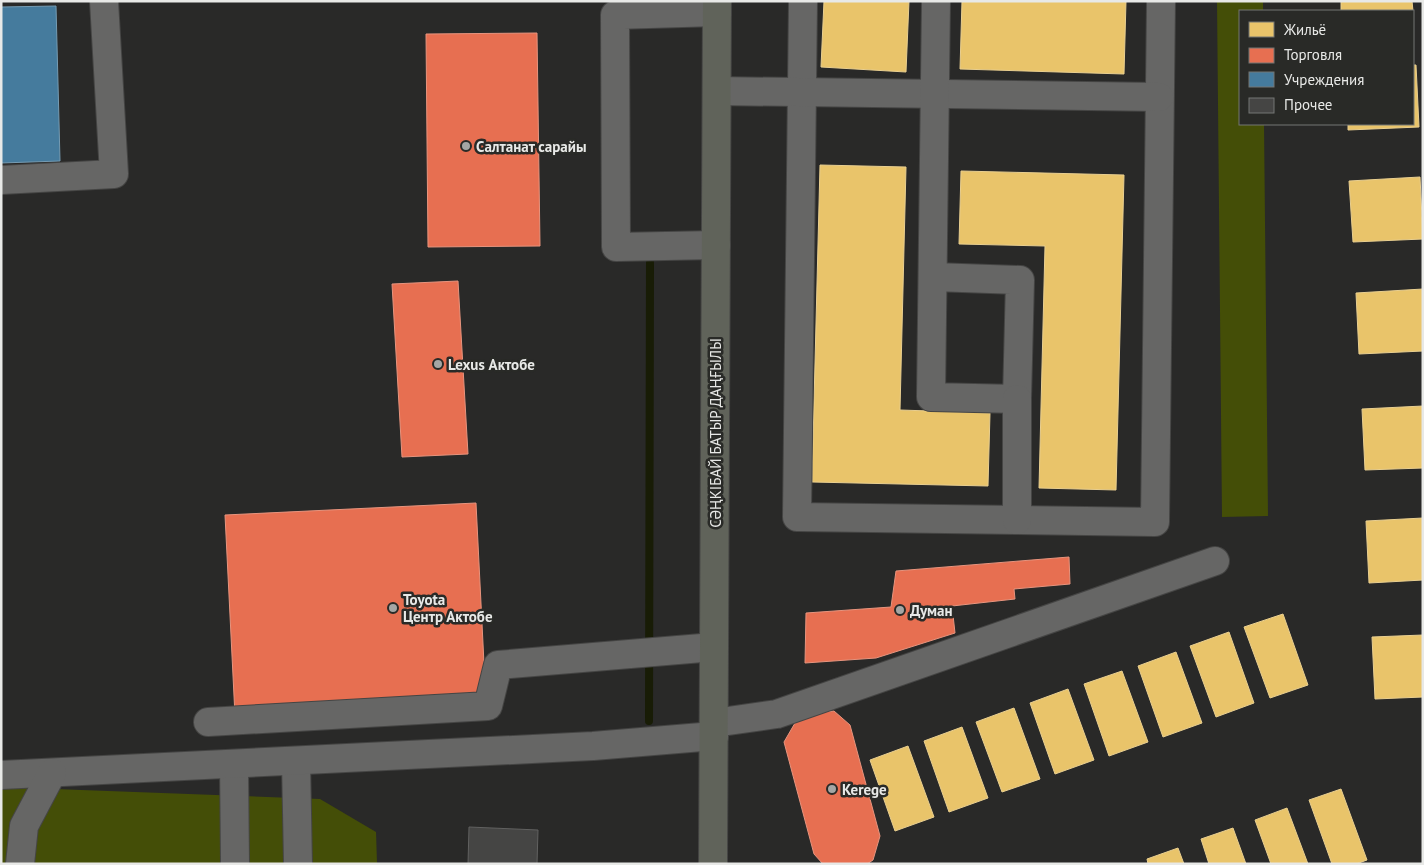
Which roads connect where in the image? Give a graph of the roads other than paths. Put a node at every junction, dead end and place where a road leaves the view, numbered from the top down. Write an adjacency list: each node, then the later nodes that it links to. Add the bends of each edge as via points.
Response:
1 (104, 1): 10 (street, via 114,174)
2 (803, 1): 7 (street)
3 (936, 1): 8 (street)
4 (1160, 1): 9 (street)
5 (717, 6): 6 (main road, СӘҢКІБАЙ БАТЫР ДАҢҒЫЛЫ); 11 (street, via 615,15 616,247)
6 (717, 90): 7 (street); 11 (main road, СӘҢКІБАЙ БАТЫР ДАҢҒЫЛЫ)
7 (802, 92): 8 (street); 14 (street, via 797,517)
8 (934, 93): 9 (street); 12 (street)
9 (1159, 97): 14 (street, via 1155,522)
10 (1, 180)
11 (716, 245): 16 (main road, СӘҢКІБАЙ БАТЫР ДАҢҒЫЛЫ)
12 (934, 277): 13 (street, via 1020,280); 13 (street, via 931,397)
13 (1017, 399): 14 (street)
14 (1017, 520)
15 (1215, 561): 18 (street, via 777,714)
16 (714, 646): 17 (street, via 498,666 488,706); 18 (main road, СӘҢКІБАЙ БАТЫР ДАҢҒЫЛЫ)
17 (208, 722)
18 (714, 729): 19 (street, via 593,746); 26 (main road, СӘҢКІБАЙ БАТЫР ДАҢҒЫЛЫ)
19 (296, 761): 20 (street); 25 (street)
20 (234, 764): 21 (street); 24 (street)
21 (52, 773): 22 (street); 23 (street, via 24,826)
22 (1, 775)
23 (20, 864)
24 (235, 864)
25 (298, 864)
26 (713, 864)

